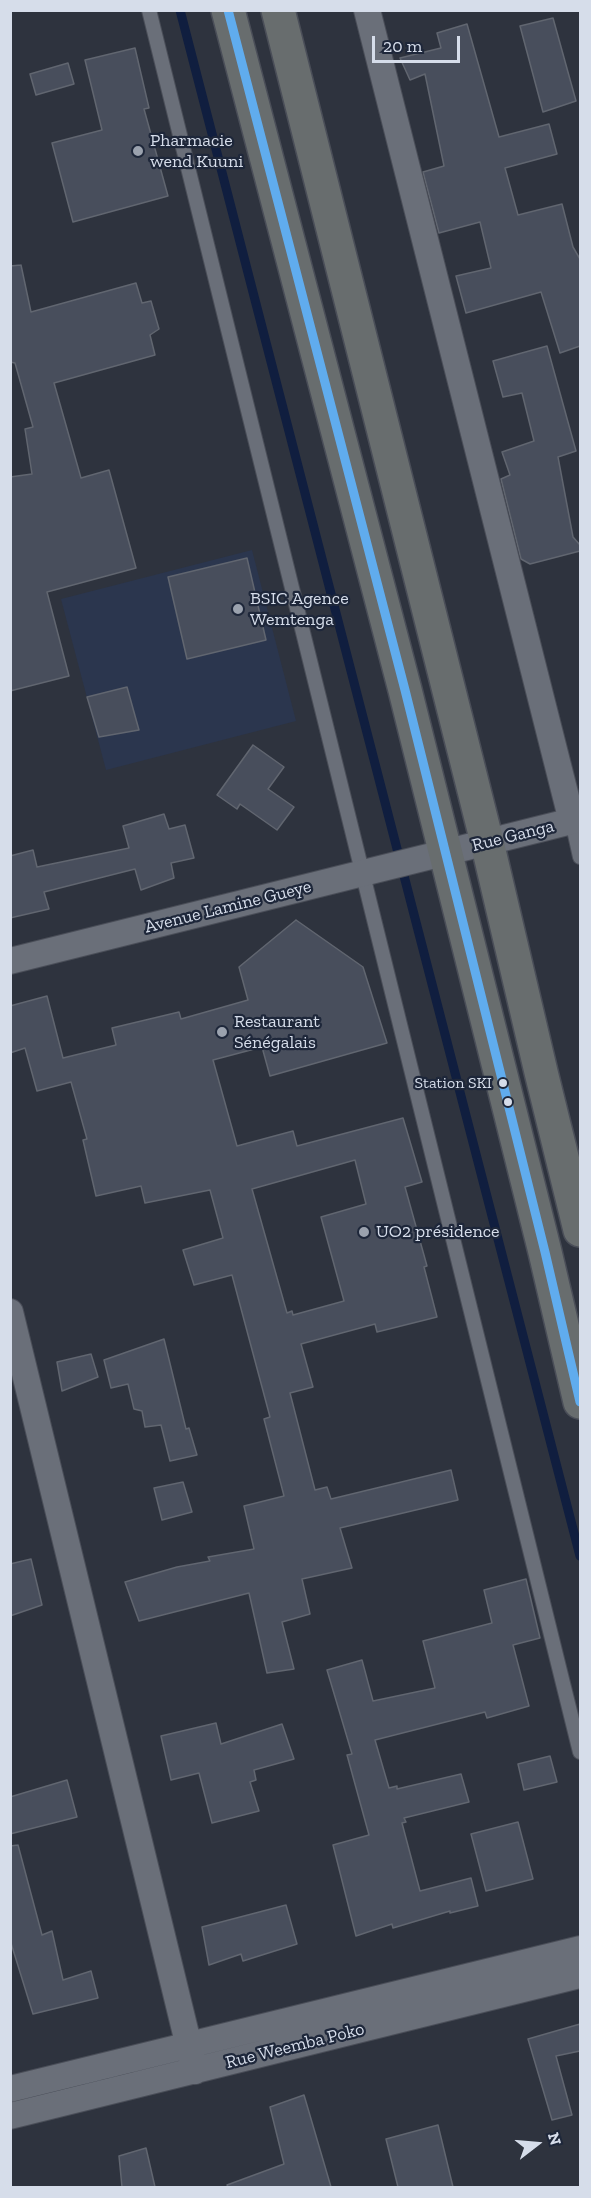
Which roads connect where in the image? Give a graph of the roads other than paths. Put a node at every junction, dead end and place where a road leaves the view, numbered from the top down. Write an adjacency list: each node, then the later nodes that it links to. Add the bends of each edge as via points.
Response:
1 (149, 10): 9 (lane)
2 (228, 10): 7 (main road)
3 (278, 10): 6 (main road)
4 (368, 10): 5 (street)
5 (576, 820): 6 (street, Rue Ganga); 8 (lane)
6 (487, 842): 7 (street, Rue Ganga); 11 (main road)
7 (446, 852): 9 (street, Avenue Lamine Gueye); 13 (main road)
8 (580, 857)
9 (363, 873): 10 (street, Avenue Lamine Gueye); 14 (lane)
10 (10, 961)
11 (580, 1230)
12 (10, 1312): 17 (street)
13 (580, 1402)
14 (580, 1752)
15 (580, 1949): 17 (street, Rue Weemba Poko)
16 (580, 1975): 18 (street, Rue Weemba Poko)
17 (189, 2045): 18 (street); 19 (street, Rue Weemba Poko)
18 (195, 2071): 20 (street, Rue Weemba Poko)
19 (10, 2089)
20 (10, 2116)

